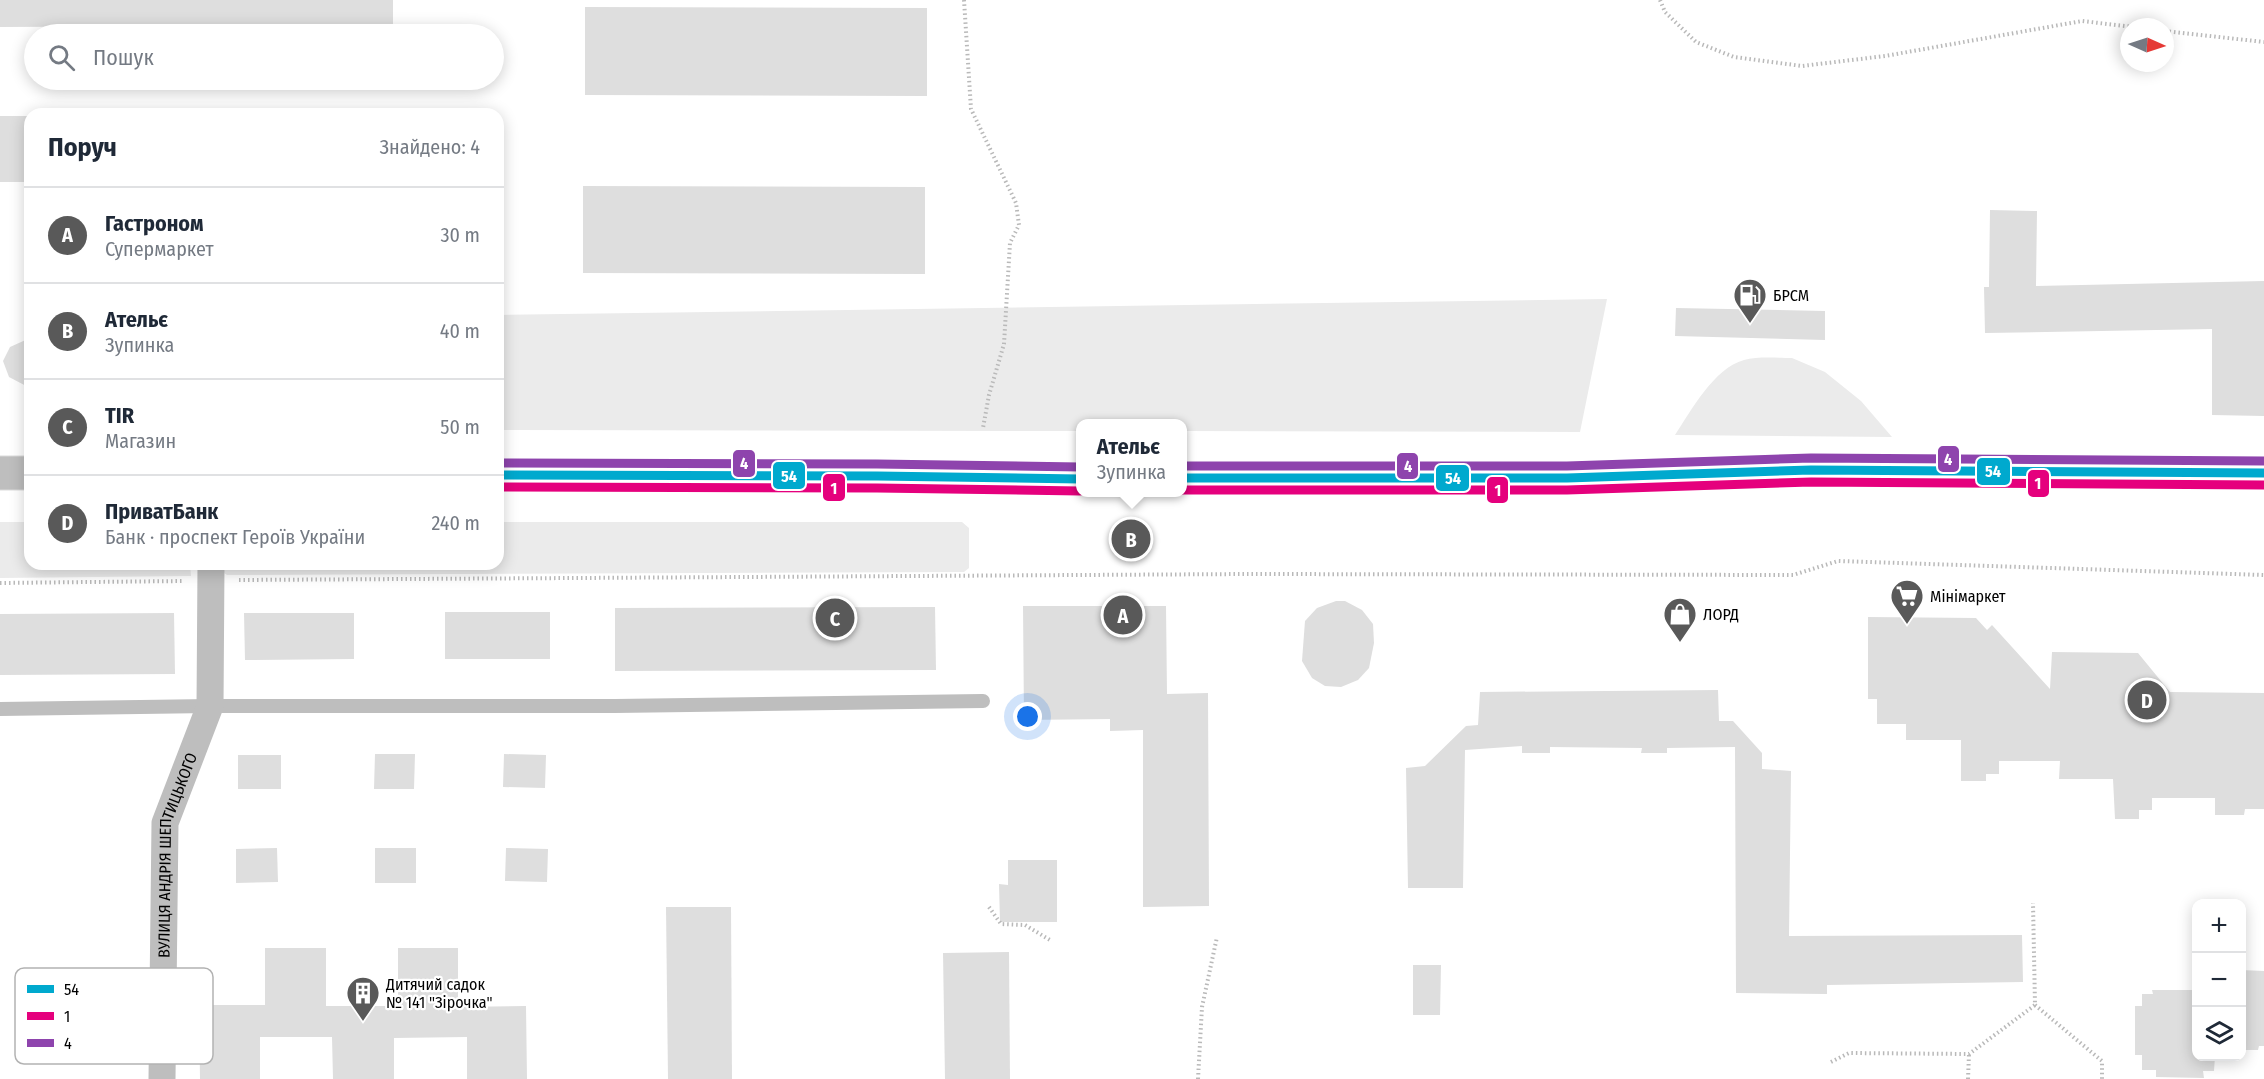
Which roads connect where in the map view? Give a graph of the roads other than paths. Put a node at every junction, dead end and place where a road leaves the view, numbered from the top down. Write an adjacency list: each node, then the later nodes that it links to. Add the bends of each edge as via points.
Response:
1 (0, 473): 2 (highway)
2 (24, 473)
3 (2264, 473): 6 (highway, via 1811,470 1567,478)
4 (504, 475): 5 (highway)
5 (1076, 478)
6 (1187, 478)
7 (211, 572): 9 (street)
8 (983, 701): 9 (lane)
9 (210, 706): 10 (lane); 11 (street, ВУЛИЦЯ АНДРІЯ ШЕПТИЦЬКОГО, via 165,823)
10 (0, 709)
11 (163, 968)
12 (162, 1064): 13 (street, ВУЛИЦЯ АНДРІЯ ШЕПТИЦЬКОГО)
13 (162, 1079)

